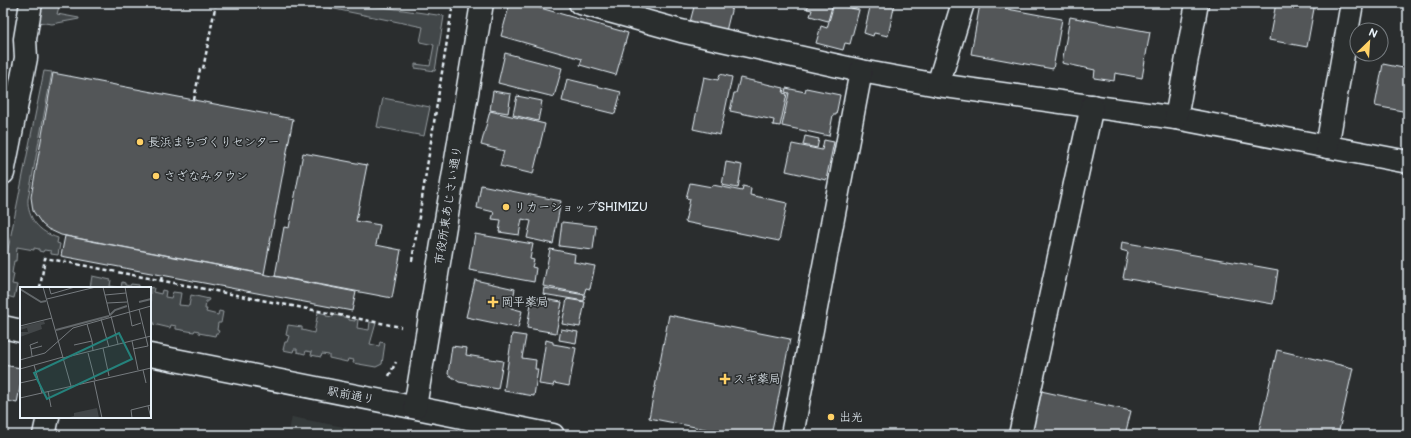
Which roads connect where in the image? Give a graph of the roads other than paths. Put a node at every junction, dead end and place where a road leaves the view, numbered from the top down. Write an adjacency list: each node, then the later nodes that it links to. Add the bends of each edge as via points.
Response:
1 (31, 3): 9 (street, via 25,39 26,58)
2 (482, 3): 18 (street, 市役所東あじさい通り)
3 (580, 3): 7 (street, via 681,31)
4 (963, 3): 8 (street)
5 (1197, 3): 11 (street)
6 (1352, 3): 12 (street)
7 (861, 71): 8 (street); 22 (street)
8 (938, 85): 10 (street)
9 (10, 105): 14 (street)
10 (1092, 106): 11 (street); 23 (street)
11 (1176, 118): 12 (street)
12 (1327, 147): 13 (street)
13 (1408, 162)
14 (3, 173)
15 (3, 327): 16 (street)
16 (20, 331)
17 (151, 355): 18 (street, 駅前通り)
18 (415, 408): 21 (street, 駅前通り)
19 (48, 418): 20 (street)
20 (44, 435)
21 (553, 435)
22 (792, 435)
23 (1020, 435)

